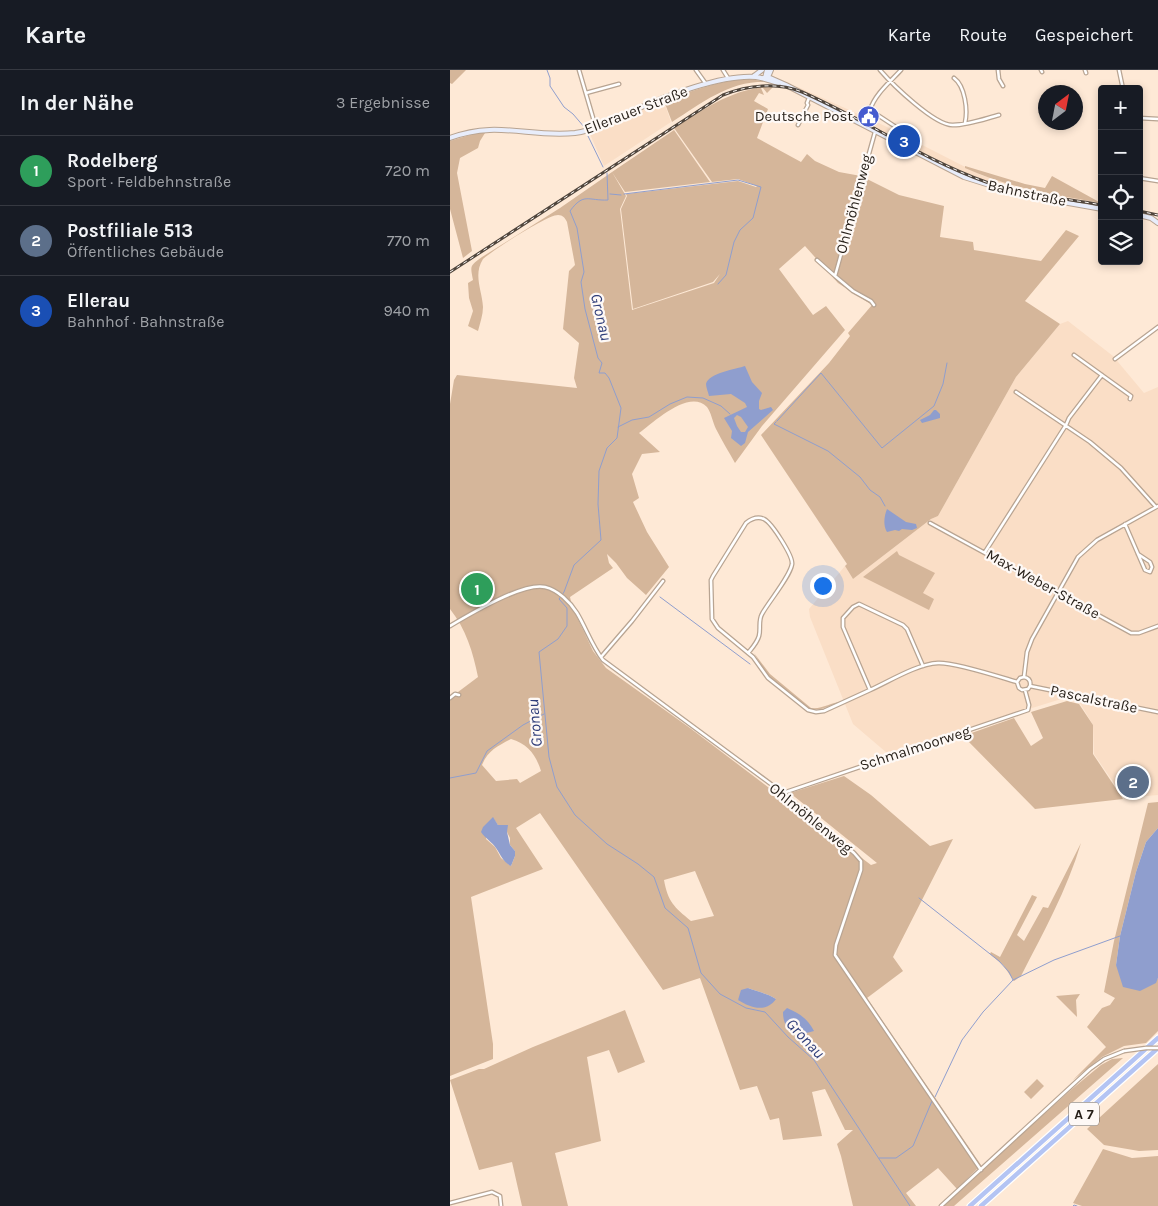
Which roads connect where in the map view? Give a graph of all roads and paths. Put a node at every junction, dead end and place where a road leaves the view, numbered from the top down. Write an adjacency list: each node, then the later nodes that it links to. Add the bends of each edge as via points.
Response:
1 (579, 70): 20 (street)
2 (696, 70): 17 (street)
3 (723, 70): 12 (street)
4 (762, 70): 11 (main road)
5 (767, 70): 13 (main road)
6 (770, 70): 13 (main road)
7 (880, 70): 15 (street)
8 (901, 70): 15 (street)
9 (998, 70): 19 (street)
10 (1120, 70): 18 (street)
11 (753, 77): 12 (main road, Ellerauer Straße); 13 (main road, Ellerauer Straße)
12 (728, 78): 17 (main road, Ellerauer Straße)
13 (765, 78): 21 (main road, Bahnstraße)
14 (954, 78): 25 (street, via 962,89)
15 (889, 81): 25 (street, via 942,123 952,126); 28 (street, via 870,110)
16 (619, 84): 20 (street)
17 (706, 84): 27 (main road, Ellerauer Straße, via 639,108)
18 (1122, 85)
19 (1003, 86)
20 (586, 93): 27 (street)
21 (809, 98): 26 (street); 29 (main road, Bahnstraße)
22 (999, 115): 25 (street)
23 (1143, 118): 24 (street)
24 (1158, 119)
25 (965, 123)
26 (798, 125)
27 (596, 128): 30 (main road, Ellerauer Straße, via 558,134 482,130)
28 (902, 131)
29 (875, 132): 33 (main road, Bahnstraße, via 964,178 1018,194); 37 (street, Ohlmöhlenweg)
30 (450, 138)
31 (1143, 179): 32 (street)
32 (1158, 181)
33 (1098, 208)
34 (1143, 217): 35 (main road)
35 (1158, 223)
36 (817, 260): 37 (street, Ohlmöhlenweg)
37 (834, 276): 38 (street, Ohlmöhlenweg)
38 (874, 305)
39 (1158, 327): 41 (street)
40 (1074, 355): 42 (street)
41 (1115, 358)
42 (1102, 375): 44 (street, via 1131,396); 45 (street)
43 (1016, 392): 45 (street)
44 (1130, 399)
45 (1066, 425): 46 (street, via 1121,468); 49 (street)
46 (1157, 506): 48 (street)
47 (930, 523): 49 (street, Max-Weber-Straße)
48 (1125, 524): 50 (street); 52 (street, via 1097,540 1078,557)
49 (985, 552): 52 (street, Max-Weber-Straße)
50 (1138, 554): 50 (street, via 1145,570 1150,572 1150,562)
51 (663, 581): 56 (street)
52 (1058, 592): 54 (street, Max-Weber-Straße, via 1131,632 1139,633); 58 (street, via 1029,646)
53 (450, 626): 56 (street, via 525,588 544,586 563,597 576,612)
54 (1158, 626)
55 (748, 652): 55 (street, via 714,624 711,580 746,523 759,518 771,525 792,561 790,570 761,616 758,639); 61 (street, via 768,678 812,712 824,711)
56 (601, 657): 66 (street, Ohlmöhlenweg)
57 (922, 666): 59 (street, via 953,664); 61 (street); 61 (street, via 903,625 866,606 853,606 842,618 843,627)
58 (1024, 677): 59 (street); 60 (street, Pascalstraße, via 1031,682)
59 (1017, 682): 62 (street, via 1019,688)
60 (1030, 686): 62 (street, Pascalstraße); 65 (street, Pascalstraße)
61 (869, 688)
62 (1025, 690): 66 (street, Schmalmoorweg, via 1028,710)
63 (459, 695): 64 (street)
64 (450, 698)
65 (1158, 711)
66 (783, 793): 69 (street, Ohlmöhlenweg, via 861,861 835,955)
67 (1158, 1038): 73 (highway, A 7)
68 (1158, 1048): 69 (street, bridge, via 1124,1050 1104,1059); 74 (highway, A 7)
69 (981, 1170): 72 (street)
70 (450, 1203): 71 (street, via 492,1192 500,1196)
71 (501, 1206)
72 (941, 1206)
73 (970, 1206)
74 (982, 1206)

